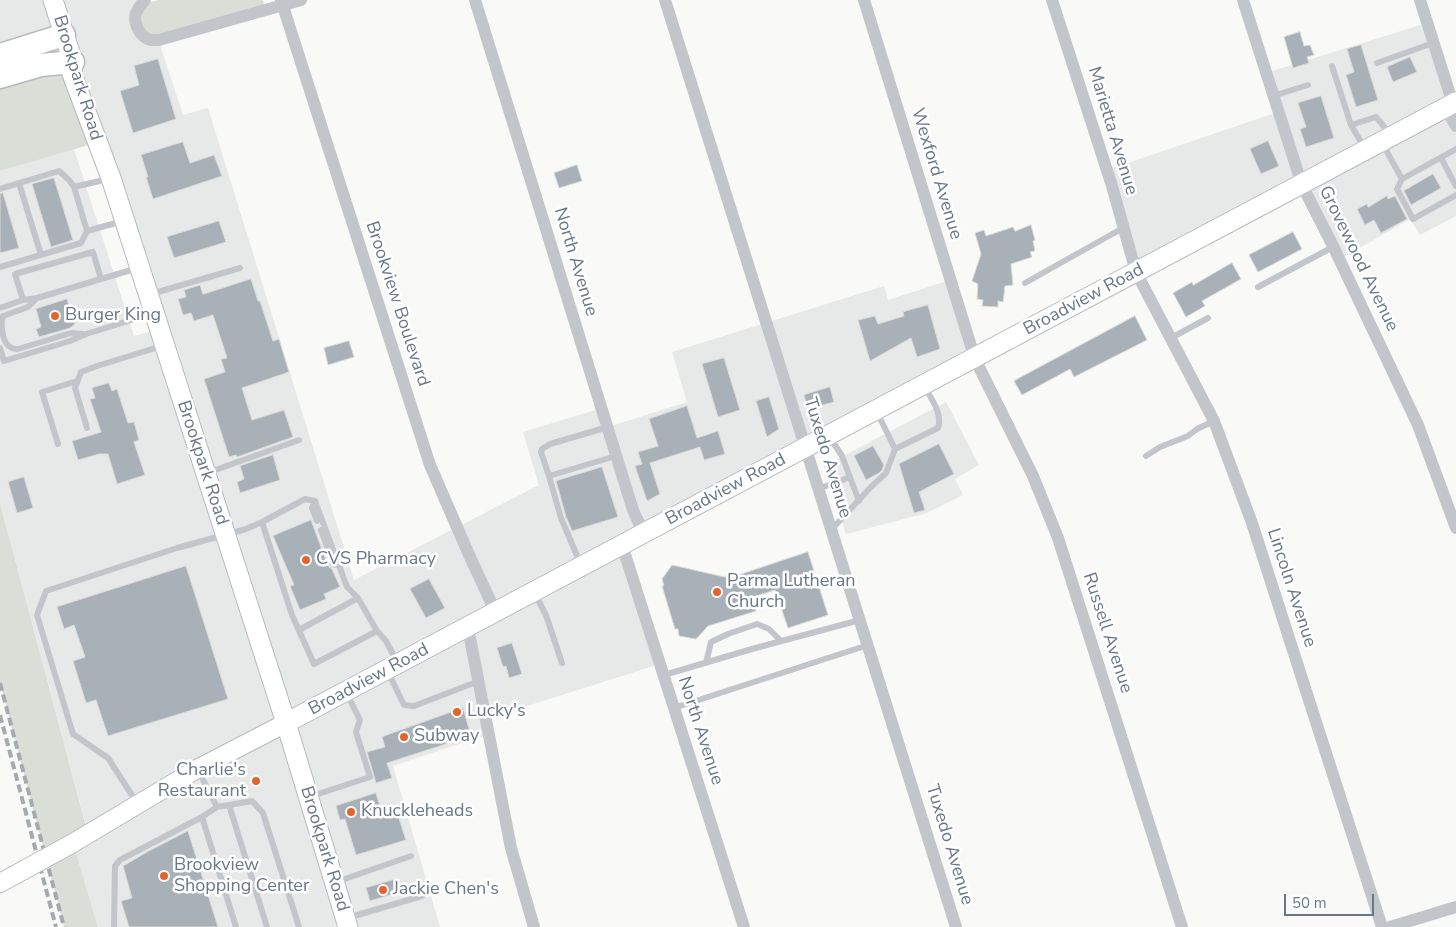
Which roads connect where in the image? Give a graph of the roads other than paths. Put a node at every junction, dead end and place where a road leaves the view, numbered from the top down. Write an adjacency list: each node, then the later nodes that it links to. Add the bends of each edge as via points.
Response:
1 (53, 0): 11 (main road, Brookpark Road)
2 (145, 0): 10 (street, via 135,15 141,34 150,40)
3 (301, 0): 10 (street)
4 (475, 0): 61 (street, North Avenue)
5 (665, 0): 66 (street, Tuxedo Avenue)
6 (864, 0): 56 (street, Wexford Avenue)
7 (1052, 0): 35 (street, Marietta Avenue)
8 (1243, 0): 19 (street, Grovewood Avenue)
9 (1420, 0): 12 (street)
10 (282, 3): 88 (street, Brookview Boulevard, via 430,465)
11 (64, 35): 13 (highway); 14 (main road, Brookpark Road)
12 (1433, 42): 15 (lane); 20 (street)
13 (0, 56)
14 (73, 62): 17 (highway, via 41,66); 26 (main road, Brookpark Road, via 72,74)
15 (1377, 63)
16 (1332, 66): 21 (lane)
17 (0, 77)
18 (1308, 85): 19 (lane)
19 (1273, 96): 29 (street, Grovewood Avenue)
20 (1452, 105): 22 (street); 23 (main road, Broadview Road)
21 (1351, 125): 23 (lane); 23 (lane, via 1376,118)
22 (1456, 126)
23 (1380, 143): 27 (lane); 29 (main road, Broadview Road)
24 (1456, 149): 25 (lane)
25 (1441, 158): 27 (lane); 30 (lane)
26 (111, 178): 31 (lane); 34 (main road, Brookpark Road)
27 (1402, 179): 33 (lane, via 1397,189 1413,219)
28 (19, 183): 31 (lane, via 59,171); 32 (lane); 38 (lane)
29 (1302, 185): 37 (street, Grovewood Avenue); 42 (main road, Broadview Road)
30 (1456, 186)
31 (74, 187): 36 (lane)
32 (0, 189)
33 (1456, 195)
34 (124, 220): 36 (lane); 40 (main road, Brookpark Road)
35 (1124, 228): 42 (street, Marietta Avenue); 44 (lane)
36 (87, 231): 38 (lane, via 81,243)
37 (1333, 247): 45 (lane); 78 (street, Grovewood Avenue, via 1418,425)
38 (41, 255): 39 (lane)
39 (0, 267)
40 (139, 267): 43 (lane); 46 (main road, Brookpark Road)
41 (240, 268): 46 (lane)
42 (1136, 272): 53 (street, Lincoln Avenue); 56 (main road, Broadview Road)
43 (101, 279): 47 (lane); 48 (lane, via 93,252 15,274)
44 (1025, 283)
45 (1258, 287)
46 (148, 295): 50 (main road, Brookpark Road)
47 (38, 298): 48 (lane); 52 (lane, via 28,307 3,316 1,326 9,347 18,349 71,333)
48 (22, 300): 49 (lane)
49 (0, 308)
50 (154, 313): 52 (lane); 54 (main road, Brookpark Road)
51 (1208, 318): 53 (lane)
52 (86, 334): 55 (lane, via 70,342 4,361)
53 (1171, 338): 60 (street, Lincoln Avenue)
54 (164, 345): 57 (lane, via 81,372); 70 (main road, Brookpark Road)
55 (0, 348)
56 (975, 359): 58 (main road, Broadview Road); 122 (street, Russell Avenue, via 1033,476 1058,538)
57 (77, 382): 62 (lane, via 75,388); 65 (lane, via 42,392)
58 (924, 386): 59 (main road, Broadview Road); 67 (lane, via 936,408 940,421 938,428)
59 (876, 411): 63 (main road, Broadview Road); 67 (lane)
60 (1214, 421): 69 (lane); 123 (street, Lincoln Avenue, via 1252,523)
61 (608, 427): 68 (street, North Avenue); 71 (lane, via 542,449)
62 (87, 428)
63 (828, 436): 66 (main road, Broadview Road); 72 (lane, via 842,456)
64 (299, 440): 70 (lane)
65 (58, 444)
66 (805, 448): 73 (street, Tuxedo Avenue); 81 (main road, Broadview Road)
67 (894, 449): 74 (lane, via 886,473)
68 (617, 455): 71 (lane); 81 (street, North Avenue)
69 (1146, 456)
70 (206, 474): 82 (main road, Brookpark Road)
71 (549, 476): 85 (lane, via 561,518)
72 (850, 477): 73 (lane); 74 (lane)
73 (818, 489): 80 (street, Tuxedo Avenue)
74 (859, 500): 80 (lane)
75 (315, 501): 76 (lane, via 312,508); 77 (lane, via 305,499); 84 (lane)
76 (317, 521)
77 (262, 522): 82 (lane); 91 (lane)
78 (1456, 528)
79 (321, 530): 84 (lane, via 333,564)
80 (831, 530): 89 (street, Tuxedo Avenue)
81 (644, 534): 83 (main road, Broadview Road)
82 (225, 535): 102 (main road, Brookpark Road); 105 (lane, via 46,591 37,615 73,734 108,758)
83 (622, 545): 85 (main road, Broadview Road); 98 (street, North Avenue)
84 (340, 566): 87 (lane, via 347,587)
85 (582, 567): 86 (main road, Broadview Road)
86 (534, 593): 88 (main road, Broadview Road); 95 (lane, via 546,615)
87 (358, 598): 91 (lane); 92 (lane)
88 (496, 613): 90 (main road, Broadview Road)
89 (860, 620): 93 (lane); 94 (street, Tuxedo Avenue)
90 (468, 628): 97 (main road, Broadview Road); 99 (street)
91 (299, 630): 92 (lane, via 314,664)
92 (377, 631): 97 (lane, via 386,641)
93 (781, 641): 96 (lane); 96 (lane, via 769,629 757,624 711,642)
94 (868, 645): 101 (lane); 121 (street, Tuxedo Avenue)
95 (562, 663)
96 (706, 663): 98 (lane)
97 (393, 668): 99 (lane, via 404,705 409,707); 100 (main road, Broadview Road)
98 (664, 675): 101 (street, North Avenue)
99 (479, 681): 119 (street, via 511,848)
100 (346, 692): 102 (main road, Broadview Road); 104 (lane, via 360,720 356,732 370,777)
101 (674, 708): 120 (street, North Avenue)
102 (286, 724): 103 (main road, Broadview Road); 104 (main road, Brookpark Road)
103 (197, 769): 105 (main road, Broadview Road); 107 (lane)
104 (308, 797): 110 (main road, Brookpark Road)
105 (138, 804): 111 (main road, Broadview Road, bridge)
106 (229, 805): 107 (lane); 117 (lane); 118 (lane, via 252,801 263,813)
107 (217, 807): 108 (lane)
108 (202, 816): 115 (lane, via 114,866); 116 (lane)
109 (411, 856): 110 (lane)
110 (334, 882): 114 (main road, Brookpark Road)
111 (0, 883)
112 (422, 896): 114 (lane)
113 (1456, 907): 124 (street)
114 (345, 924)
115 (114, 927)
116 (236, 927)
117 (267, 927)
118 (299, 927)
119 (534, 927)
120 (744, 927)
121 (956, 927)
122 (1182, 927)
123 (1382, 927)
124 (1390, 927)

